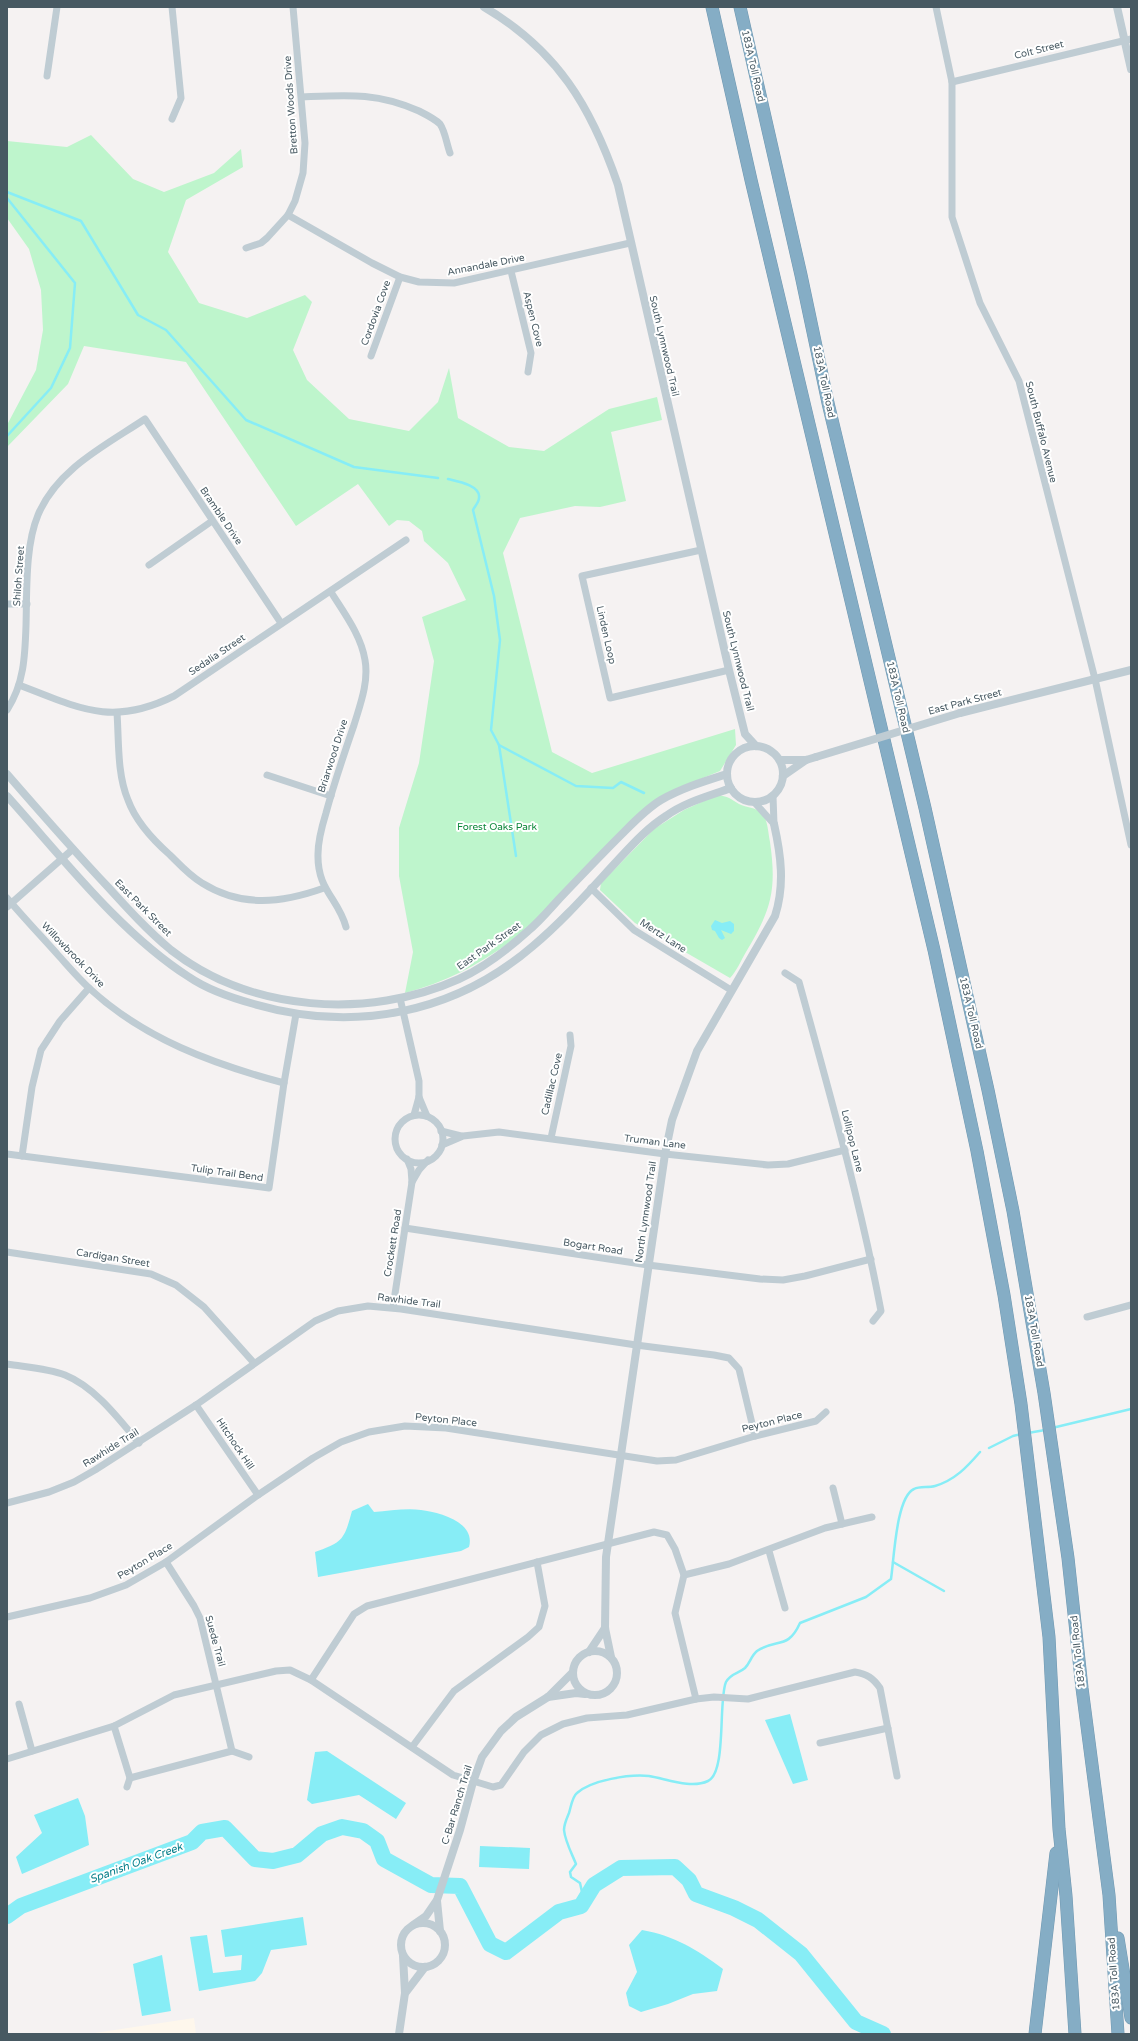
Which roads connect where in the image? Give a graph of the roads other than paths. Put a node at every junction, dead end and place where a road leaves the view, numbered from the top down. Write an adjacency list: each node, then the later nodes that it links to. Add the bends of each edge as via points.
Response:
1 (57, 7): 12 (street)
2 (172, 7): 15 (street, via 181,98)
3 (293, 7): 14 (street, Bretton Woods Drive)
4 (484, 7): 9 (street, South Lynnwood Trail)
5 (712, 7): 133 (highway, via 934,950 990,1216 1028,1461 1049,1637)
6 (740, 7): 134 (highway, 183A Toll Road, via 828,403 927,816 1012,1211 1055,1458)
7 (936, 7): 13 (street, South Buffalo Avenue)
8 (1117, 7): 10 (street)
9 (495, 10): 18 (street, South Lynnwood Trail, via 557,67 586,108 618,185)
10 (1128, 39): 11 (street); 13 (street, Colt Street)
11 (1131, 69)
12 (47, 76)
13 (952, 82): 35 (street, South Buffalo Avenue, via 952,217 980,303 1019,381)
14 (302, 97): 16 (street, via 346,94 388,99 425,114 440,124); 17 (street, Bretton Woods Drive, via 305,157 300,186)
15 (172, 119)
16 (450, 153)
17 (288, 215): 19 (street, Bretton Woods Drive, via 261,243); 21 (street, Annandale Drive)
18 (630, 243): 20 (street, Annandale Drive); 27 (street, South Lynnwood Trail)
19 (246, 248)
20 (511, 270): 21 (street, Annandale Drive, via 454,284 419,282); 23 (street, Aspen Cove, via 531,353)
21 (400, 277): 22 (street, Cordovia Cove)
22 (371, 356)
23 (528, 372)
24 (145, 419): 25 (street, Bramble Drive); 31 (street, Shiloh Street, via 81,462 56,484 38,515 30,546)
25 (212, 521): 28 (street); 32 (street, Bramble Drive)
26 (406, 540): 29 (street, Sedalia Street)
27 (701, 550): 33 (street, South Lynnwood Trail); 33 (street, Linden Loop, via 582,576 610,698)
28 (149, 565)
29 (331, 592): 32 (street, Sedalia Street); 50 (street, Briarwood Drive, via 358,638 366,671 361,704)
30 (7, 604): 31 (street)
31 (27, 604): 36 (street, Shiloh Street, via 24,668)
32 (281, 623): 38 (street, Sedalia Street, via 174,696 141,710)
33 (729, 670): 39 (street, South Lynnwood Trail)
34 (1131, 670): 35 (street, East Park Street)
35 (1095, 679): 43 (street, East Park Street, bridge, via 960,713); 54 (street, South Buffalo Avenue)
36 (19, 684): 37 (street, Shiloh Street); 38 (street, Sedalia Street, via 75,707)
37 (7, 710)
38 (117, 713): 57 (street, via 121,770 127,800 154,841 189,873 215,890 244,899 283,900)
39 (746, 734): 40 (street, South Lynnwood Trail); 41 (street, South Lynnwood Trail, via 741,745)
40 (756, 746): 41 (street); 42 (street, via 770,750)
41 (742, 750): 45 (street, via 731,760)
42 (780, 760): 43 (street, East Park Street); 47 (street)
43 (806, 760): 47 (street, East Park Street)
44 (7, 774): 55 (street, East Park Street)
45 (727, 774): 48 (street); 64 (street, East Park Street, via 689,786 660,801 635,822 529,931 474,971 439,987)
46 (267, 775): 50 (street)
47 (783, 776): 51 (street, via 782,784)
48 (731, 788): 52 (street, via 741,798); 58 (street, via 696,800 667,814 644,832)
49 (7, 796): 56 (street)
50 (331, 796): 57 (street, Briarwood Drive, via 318,854 318,866)
51 (773, 796): 52 (street, via 764,801); 53 (street, North Lynnwood Trail)
52 (754, 802): 53 (street)
53 (774, 824): 63 (street, North Lynnwood Trail, via 780,853 780,899 775,916)
54 (1131, 845)
55 (73, 849): 56 (street); 64 (street, East Park Street, via 146,928 172,951 238,986 276,998 314,1004 352,1004)
56 (62, 858): 59 (street); 66 (street, via 143,943 190,978 231,998)
57 (324, 888): 60 (street, Briarwood Drive, via 343,916)
58 (591, 888): 63 (street, Mertz Lane, via 634,930); 65 (street, via 534,946 506,968 442,1000)
59 (8, 903): 62 (street, Willowbrook Drive)
60 (346, 927)
61 (785, 973): 76 (street, Lollipop Lane, via 799,982)
62 (89, 988): 68 (street, Willowbrook Drive, via 127,1018 163,1040 202,1058); 79 (street, via 60,1021 41,1050 32,1087)
63 (731, 990): 78 (street, North Lynnwood Trail, via 697,1051 676,1107)
64 (400, 998): 65 (street)
65 (404, 1012): 66 (street, via 346,1018); 69 (street, via 417,1067)
66 (296, 1014): 68 (street, Tulip Trail Bend)
67 (570, 1035): 74 (street, Cadillac Cove, via 571,1046)
68 (284, 1083): 79 (street, Tulip Trail Bend, via 269,1188)
69 (419, 1097): 70 (street); 71 (street)
70 (414, 1115): 71 (street); 80 (street, via 400,1124 395,1139 396,1147)
71 (427, 1116): 72 (street)
72 (441, 1131): 73 (street, Truman Lane); 75 (street)
73 (463, 1136): 74 (street, Truman Lane, via 499,1132); 75 (street, Truman Lane)
74 (551, 1138): 78 (street, Truman Lane)
75 (442, 1145): 81 (street)
76 (845, 1150): 78 (street, Truman Lane, via 788,1164 768,1165); 85 (street, Lollipop Lane)
77 (7, 1154): 79 (street, Tulip Trail Bend)
78 (665, 1154): 86 (street, North Lynnwood Trail)
79 (22, 1156)
80 (407, 1159): 81 (street, via 415,1162); 82 (street, Crockett Road)
81 (428, 1160): 82 (street, Crockett Road)
82 (412, 1182): 83 (street, Crockett Road)
83 (405, 1228): 86 (street, Bogart Road); 88 (street, Crockett Road)
84 (7, 1252): 92 (street, Cardigan Street, via 151,1274 176,1285 204,1307)
85 (871, 1258): 86 (street, Bogart Road, via 783,1280); 90 (street, Lollipop Lane, via 881,1311)
86 (648, 1265): 91 (street, North Lynnwood Trail)
87 (1131, 1305): 89 (street)
88 (393, 1308): 91 (street, Rawhide Trail); 92 (street, Rawhide Trail, via 368,1306 338,1311 315,1321)
89 (1087, 1317)
90 (873, 1321)
91 (636, 1345): 96 (street, Rawhide Trail, via 729,1358 738,1369); 98 (street, North Lynnwood Trail)
92 (254, 1363): 94 (street, Rawhide Trail)
93 (7, 1364): 97 (street, via 65,1375 94,1393)
94 (196, 1405): 97 (street, Rawhide Trail); 100 (street, Hitchock Hill)
95 (826, 1412): 96 (street, Peyton Place, via 816,1421)
96 (755, 1436): 98 (street, Peyton Place, via 676,1460 657,1461)
97 (139, 1443): 101 (street, Rawhide Trail, via 74,1482 49,1492)
98 (620, 1456): 100 (street, Peyton Place, via 446,1428 405,1426 369,1432 341,1442); 104 (street, North Lynnwood Trail)
99 (833, 1488): 103 (street)
100 (258, 1495): 106 (street, Peyton Place)
101 (7, 1503)
102 (872, 1517): 103 (street)
103 (842, 1524): 105 (street, via 825,1528)
104 (607, 1544): 107 (street); 108 (street, via 654,1532 667,1536 675,1549); 111 (street, North Lynnwood Trail)
105 (769, 1551): 108 (street); 109 (street)
106 (166, 1562): 110 (street, Peyton Place, via 126,1585 90,1598); 116 (street, Suede Trail, via 200,1618)
107 (537, 1562): 115 (street, via 367,1606 354,1614); 124 (street, via 545,1606 539,1627 454,1691)
108 (684, 1575): 119 (street, via 675,1613)
109 (785, 1608)
110 (7, 1617)
111 (605, 1628): 112 (street); 113 (street, North Lynnwood Trail)
112 (589, 1652): 113 (street, via 597,1651); 114 (street, C-Bar Ranch Trail, via 577,1660)
113 (611, 1657): 117 (street, C-Bar Ranch Trail, via 617,1671 613,1686 601,1695)
114 (572, 1673): 117 (street, via 576,1686); 118 (street, C-Bar Ranch Trail)
115 (311, 1680): 116 (street, via 290,1670 276,1671); 124 (street)
116 (217, 1686): 121 (street, via 174,1695); 126 (street, Suede Trail)
117 (587, 1694): 118 (street, C-Bar Ranch Trail)
118 (548, 1697): 131 (street, C-Bar Ranch Trail, via 516,1717 501,1731 482,1757)
119 (696, 1699): 122 (street, via 748,1699 855,1672 866,1674 880,1688); 131 (street, via 627,1715 587,1718 563,1724 541,1735 524,1752 501,1786 492,1787)
120 (19, 1704): 125 (street)
121 (114, 1726): 125 (street); 130 (street)
122 (888, 1728): 123 (street); 129 (street)
123 (820, 1743)
124 (412, 1747): 131 (street, via 453,1775)
125 (32, 1751): 128 (street)
126 (232, 1751): 127 (street); 130 (street)
127 (249, 1757)
128 (7, 1759)
129 (898, 1776)
130 (130, 1778): 132 (street)
131 (473, 1782): 135 (street, C-Bar Ranch Trail)
132 (127, 1786)
133 (1059, 1830): 143 (highway); 144 (highway)
134 (1109, 1895): 141 (highway); 145 (highway, 183A Toll Road)
135 (437, 1900): 136 (street, C-Bar Ranch Trail, via 426,1916); 137 (street, C-Bar Ranch Trail)
136 (413, 1925): 137 (street, via 428,1923); 138 (street, C-Bar Ranch Trail, via 405,1932 401,1941)
137 (441, 1932): 139 (street, C-Bar Ranch Trail, via 445,1941 442,1956 435,1964)
138 (404, 1956): 139 (street, via 415,1966); 140 (street, C-Bar Ranch Trail)
139 (425, 1967): 140 (street, C-Bar Ranch Trail)
140 (405, 1993): 142 (street, C-Bar Ranch Trail)
141 (1131, 2018)
142 (399, 2034)
143 (1035, 2034)
144 (1075, 2034)
145 (1118, 2034)

